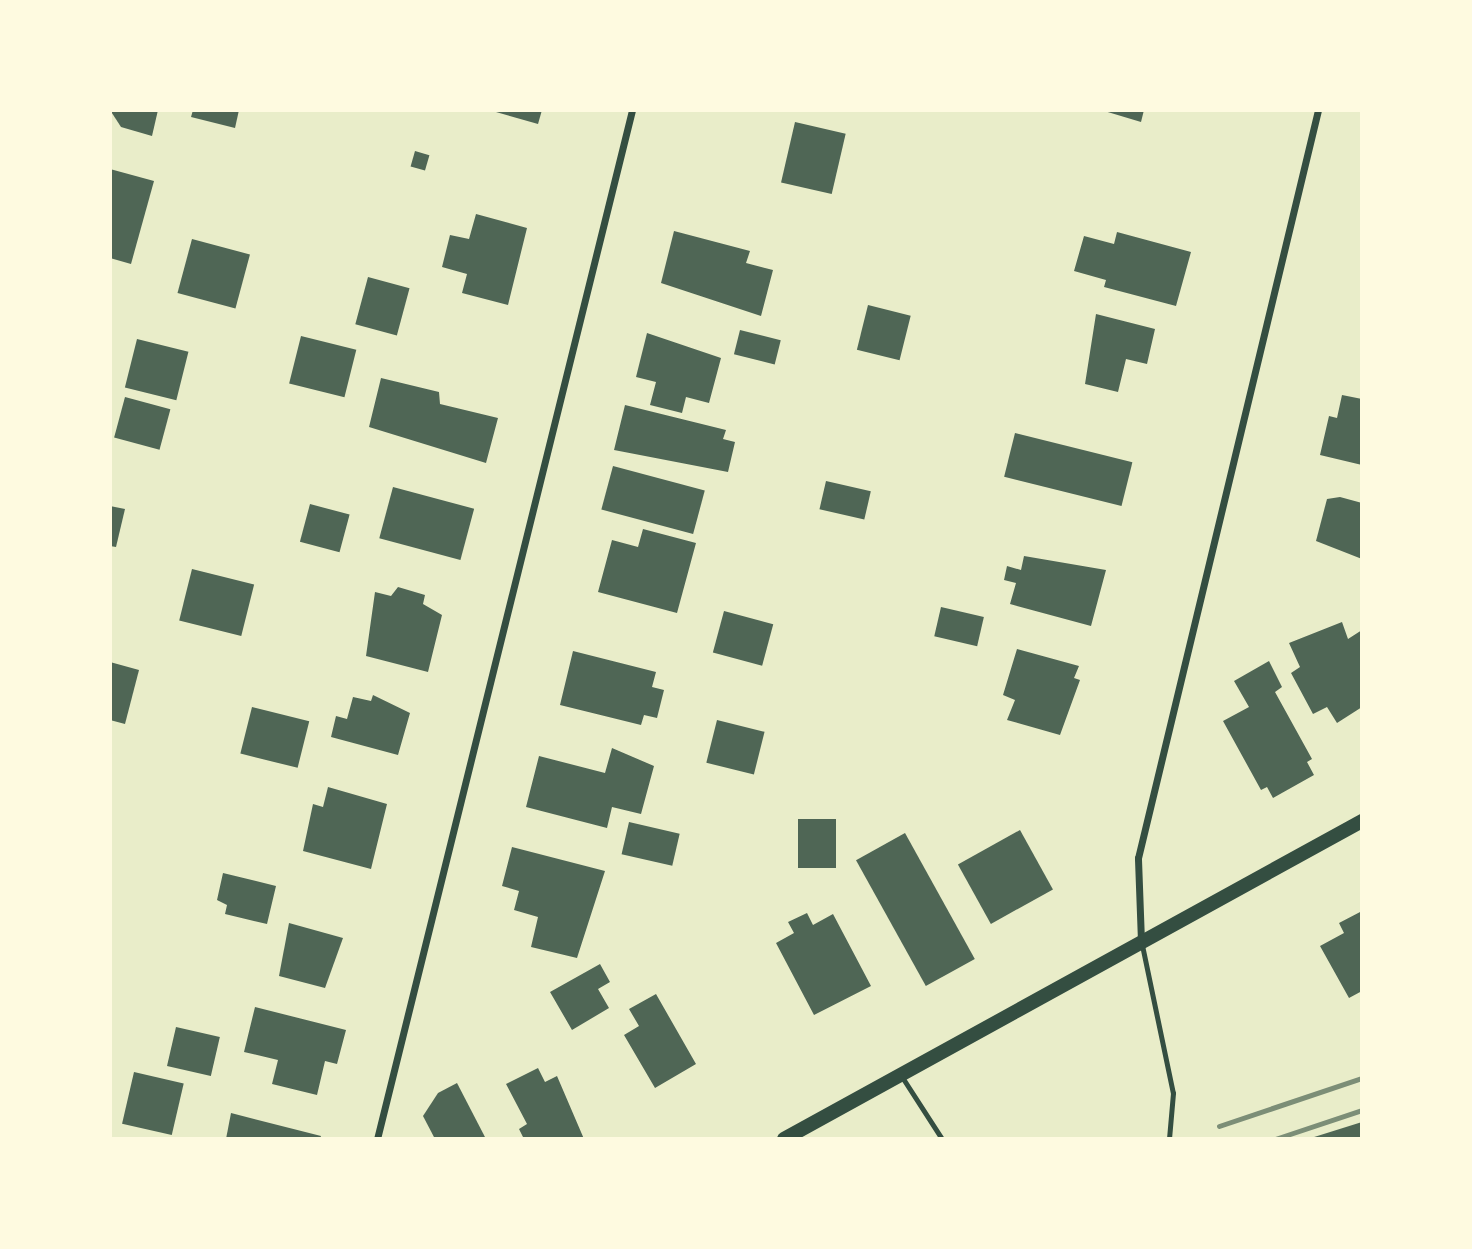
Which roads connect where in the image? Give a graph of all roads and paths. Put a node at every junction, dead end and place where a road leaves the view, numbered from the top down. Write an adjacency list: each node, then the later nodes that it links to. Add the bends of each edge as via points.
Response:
1 (632, 110): 6 (street)
2 (1318, 110): 4 (street, via 1138,858)
3 (1362, 821): 4 (main road)
4 (1142, 942): 5 (main road); 9 (lane, via 1173,1093)
5 (901, 1075): 7 (main road); 8 (lane)
6 (377, 1139)
7 (783, 1139)
8 (942, 1139)
9 (1169, 1139)

